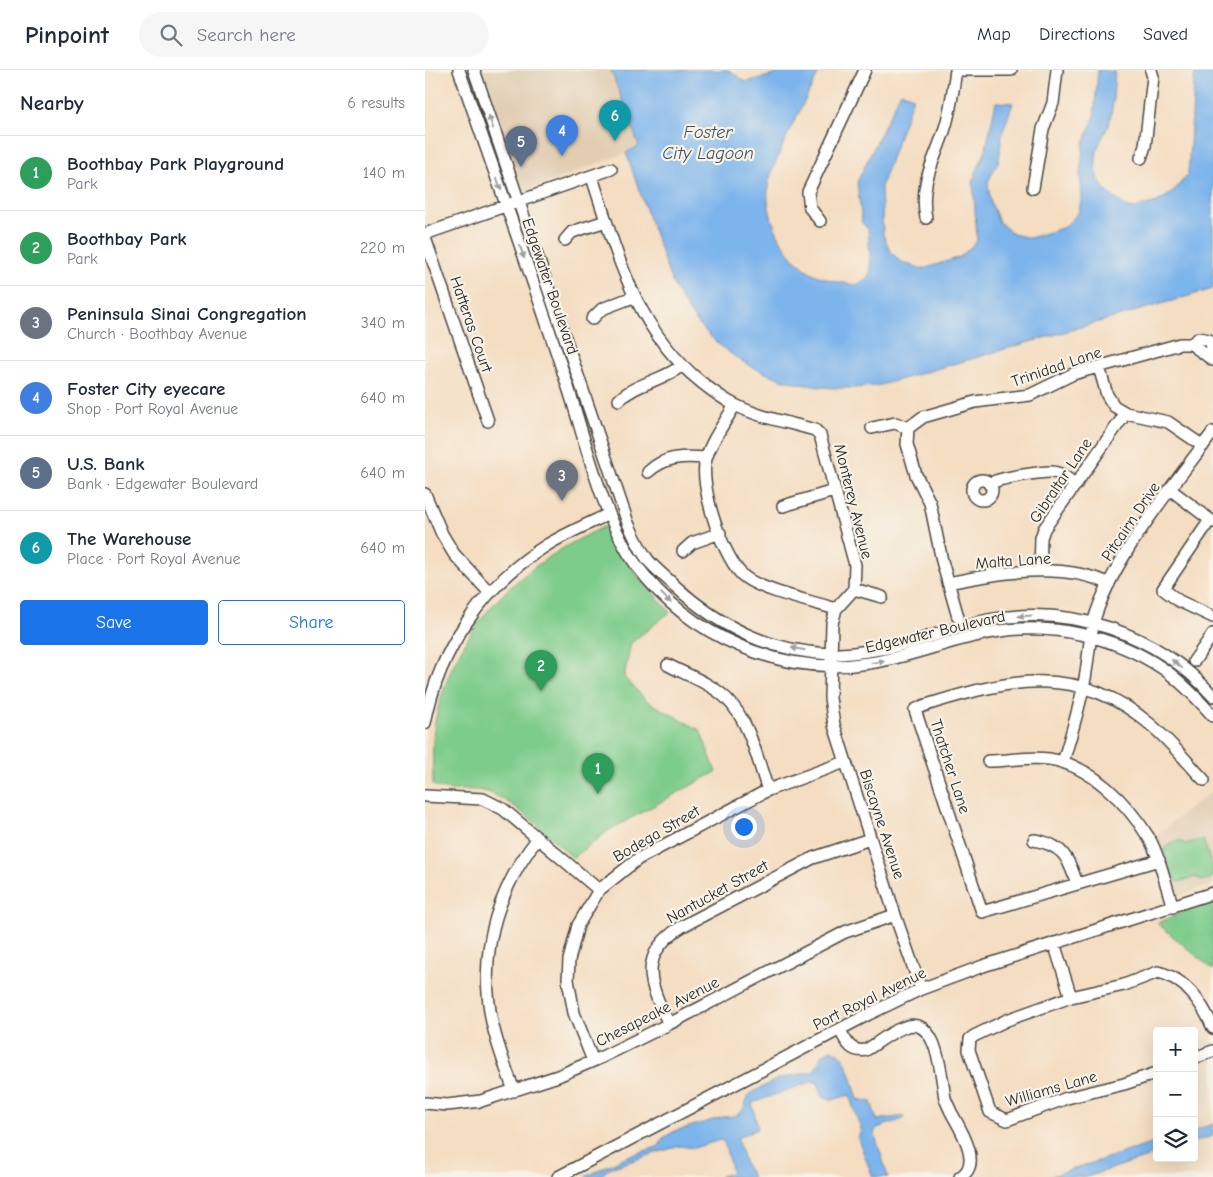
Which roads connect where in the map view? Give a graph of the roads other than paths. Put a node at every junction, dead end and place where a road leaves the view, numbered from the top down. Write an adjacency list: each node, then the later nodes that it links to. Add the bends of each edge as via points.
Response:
1 (459, 70): 14 (street, Edgewater Boulevard, one-way to 14)
2 (474, 70): 13 (street, Edgewater Boulevard, one-way to 2)
3 (865, 70): 17 (street, via 808,192 811,208)
4 (956, 70): 15 (street, via 946,126 925,184 923,202)
5 (963, 70): 6 (street)
6 (1011, 70)
7 (1057, 70): 12 (street, via 1053,103 1043,129)
8 (1151, 70): 9 (street, via 1153,76)
9 (1141, 158)
10 (611, 169): 11 (street)
11 (592, 177): 13 (street); 16 (street, Monterey Avenue)
12 (1033, 188)
13 (518, 201): 14 (street); 25 (street, Edgewater Boulevard)
14 (506, 206): 18 (street); 42 (street, Edgewater Boulevard, one-way to 42)
15 (926, 218)
16 (606, 221): 19 (street, via 572,232); 20 (street, Monterey Avenue)
17 (820, 221)
18 (425, 236): 29 (street, Hatteras Court)
19 (565, 240)
20 (633, 297): 21 (street, via 602,309); 23 (street, Monterey Avenue, via 652,330)
21 (592, 318)
22 (1212, 352): 24 (street, Trinidad Lane, via 1209,340 1202,338 1191,344 1170,346)
23 (681, 366): 26 (street); 27 (street, Monterey Avenue)
24 (1099, 367): 28 (street, via 1110,402); 31 (street, Trinidad Lane, via 1073,374 1030,395 975,402 923,417)
25 (586, 398): 42 (street, Edgewater Boulevard, via 590,432 613,503); 47 (street, Edgewater Boulevard, via 627,523 642,551)
26 (619, 400)
27 (735, 405): 34 (street); 39 (street, Monterey Avenue, via 815,430 824,446)
28 (1126, 414): 33 (street, via 1168,422); 37 (street, Gibraltar Lane)
29 (488, 421)
30 (872, 428): 31 (street, via 895,423)
31 (908, 428): 48 (street, via 907,444 916,475 930,503)
32 (1213, 432): 33 (street, Pitcairn Drive)
33 (1203, 446): 38 (street, Pitcairn Drive)
34 (706, 458): 35 (street, via 675,457 657,463); 44 (street, via 704,482)
35 (648, 472)
36 (989, 484): 37 (street, via 1001,478 1051,472)
37 (1076, 485): 46 (street, Gibraltar Lane, via 1044,529)
38 (1171, 490): 43 (street); 49 (street, Pitcairn Drive, via 1134,541)
39 (834, 491): 41 (street); 50 (street, Monterey Avenue, via 855,565)
40 (425, 494): 51 (street, via 454,554)
41 (783, 506)
42 (609, 514): 47 (street, Edgewater Boulevard, via 621,524 634,550 651,571); 51 (street, via 549,544); 62 (street, Edgewater Boulevard, one-way to 62, via 637,565 663,596 687,616 747,650)
43 (1212, 521): 55 (street, via 1163,589 1179,601)
44 (720, 533): 45 (street, via 692,542); 53 (street, via 734,565 745,578)
45 (683, 551)
46 (1040, 571): 48 (street, Malta Lane, via 988,575); 49 (street, Malta Lane, via 1088,576)
47 (663, 575): 59 (street, Edgewater Boulevard, one-way to 47, via 751,638 721,623)
48 (949, 583): 54 (street)
49 (1109, 584): 56 (street, Pitcairn Drive)
50 (854, 589): 52 (street); 53 (street)
51 (489, 592): 66 (street, via 446,657)
52 (882, 596)
53 (836, 609): 59 (street, via 831,624)
54 (958, 617)
55 (1213, 617)
56 (1094, 622): 58 (street, Pitcairn Drive); 59 (street, Edgewater Boulevard, one-way to 59, via 1053,616 1003,618 895,646); 64 (street, Edgewater Boulevard, one-way to 56, via 1169,657 1139,639)
57 (1213, 634): 60 (street)
58 (1091, 636): 62 (street, Edgewater Boulevard, one-way to 58, via 887,660 998,631 1051,630); 63 (street, Pitcairn Drive); 65 (street, Edgewater Boulevard, via 1131,651 1162,668)
59 (830, 654): 62 (street)
60 (1194, 661)
61 (668, 665): 71 (street, via 705,684 732,705 746,727)
62 (830, 666): 68 (street, Biscayne Avenue, via 830,698)
63 (1084, 687): 69 (street, Pitcairn Drive); 70 (street, Thatcher Lane, via 1134,711 1159,732); 77 (street, Thatcher Lane, via 1047,681 998,684 915,710 982,912)
64 (1213, 696)
65 (1213, 716)
66 (425, 723)
67 (988, 761): 69 (street, via 1037,758)
68 (845, 762): 71 (street, Bodega Street); 74 (street, Biscayne Avenue)
69 (1063, 762): 76 (street, via 1093,777 1110,792 1140,826)
70 (1204, 780)
71 (768, 790): 78 (street, Bodega Street, via 638,859)
72 (425, 796): 73 (street, via 483,799 503,809)
73 (538, 838): 78 (street); 92 (street, via 505,889 494,921 487,966 492,1023)
74 (870, 839): 81 (street, Biscayne Avenue); 85 (street, Nantucket Street, via 813,858 667,937 652,960 650,974 656,999)
75 (1034, 840): 77 (street, via 1049,843 1065,856)
76 (1159, 860): 77 (street, Thatcher Lane); 80 (street)
77 (1077, 884)
78 (599, 890): 90 (street, Bodega Street, via 578,925 569,960 568,980 574,1013)
79 (1213, 893): 80 (street, Port Royal Avenue)
80 (1173, 907): 82 (street, Port Royal Avenue)
81 (895, 915): 83 (street, Biscayne Avenue); 85 (street, Chesapeake Avenue, via 845,932)
82 (1055, 943): 83 (street, Port Royal Avenue); 84 (street)
83 (921, 990): 87 (street, Port Royal Avenue)
84 (1071, 997): 86 (street, Williams Lane, via 1124,985 1158,972 1173,978 1193,994); 91 (street, Williams Lane, via 1007,1020 970,1039 969,1050 990,1112 1012,1120 1067,1098)
85 (669, 1024): 90 (street, Chesapeake Avenue)
86 (1213, 1028)
87 (840, 1030): 94 (street, Port Royal Avenue); 95 (street, via 848,1045 861,1051 911,1025 931,1036 945,1099 963,1131 971,1155 968,1168)
88 (1213, 1051): 89 (street)
89 (1198, 1057)
90 (593, 1061): 92 (street, Chesapeake Avenue)
91 (1153, 1074)
92 (514, 1091): 93 (street, Chesapeake Avenue, via 463,1103)
93 (425, 1104)
94 (558, 1177)
95 (960, 1177)

